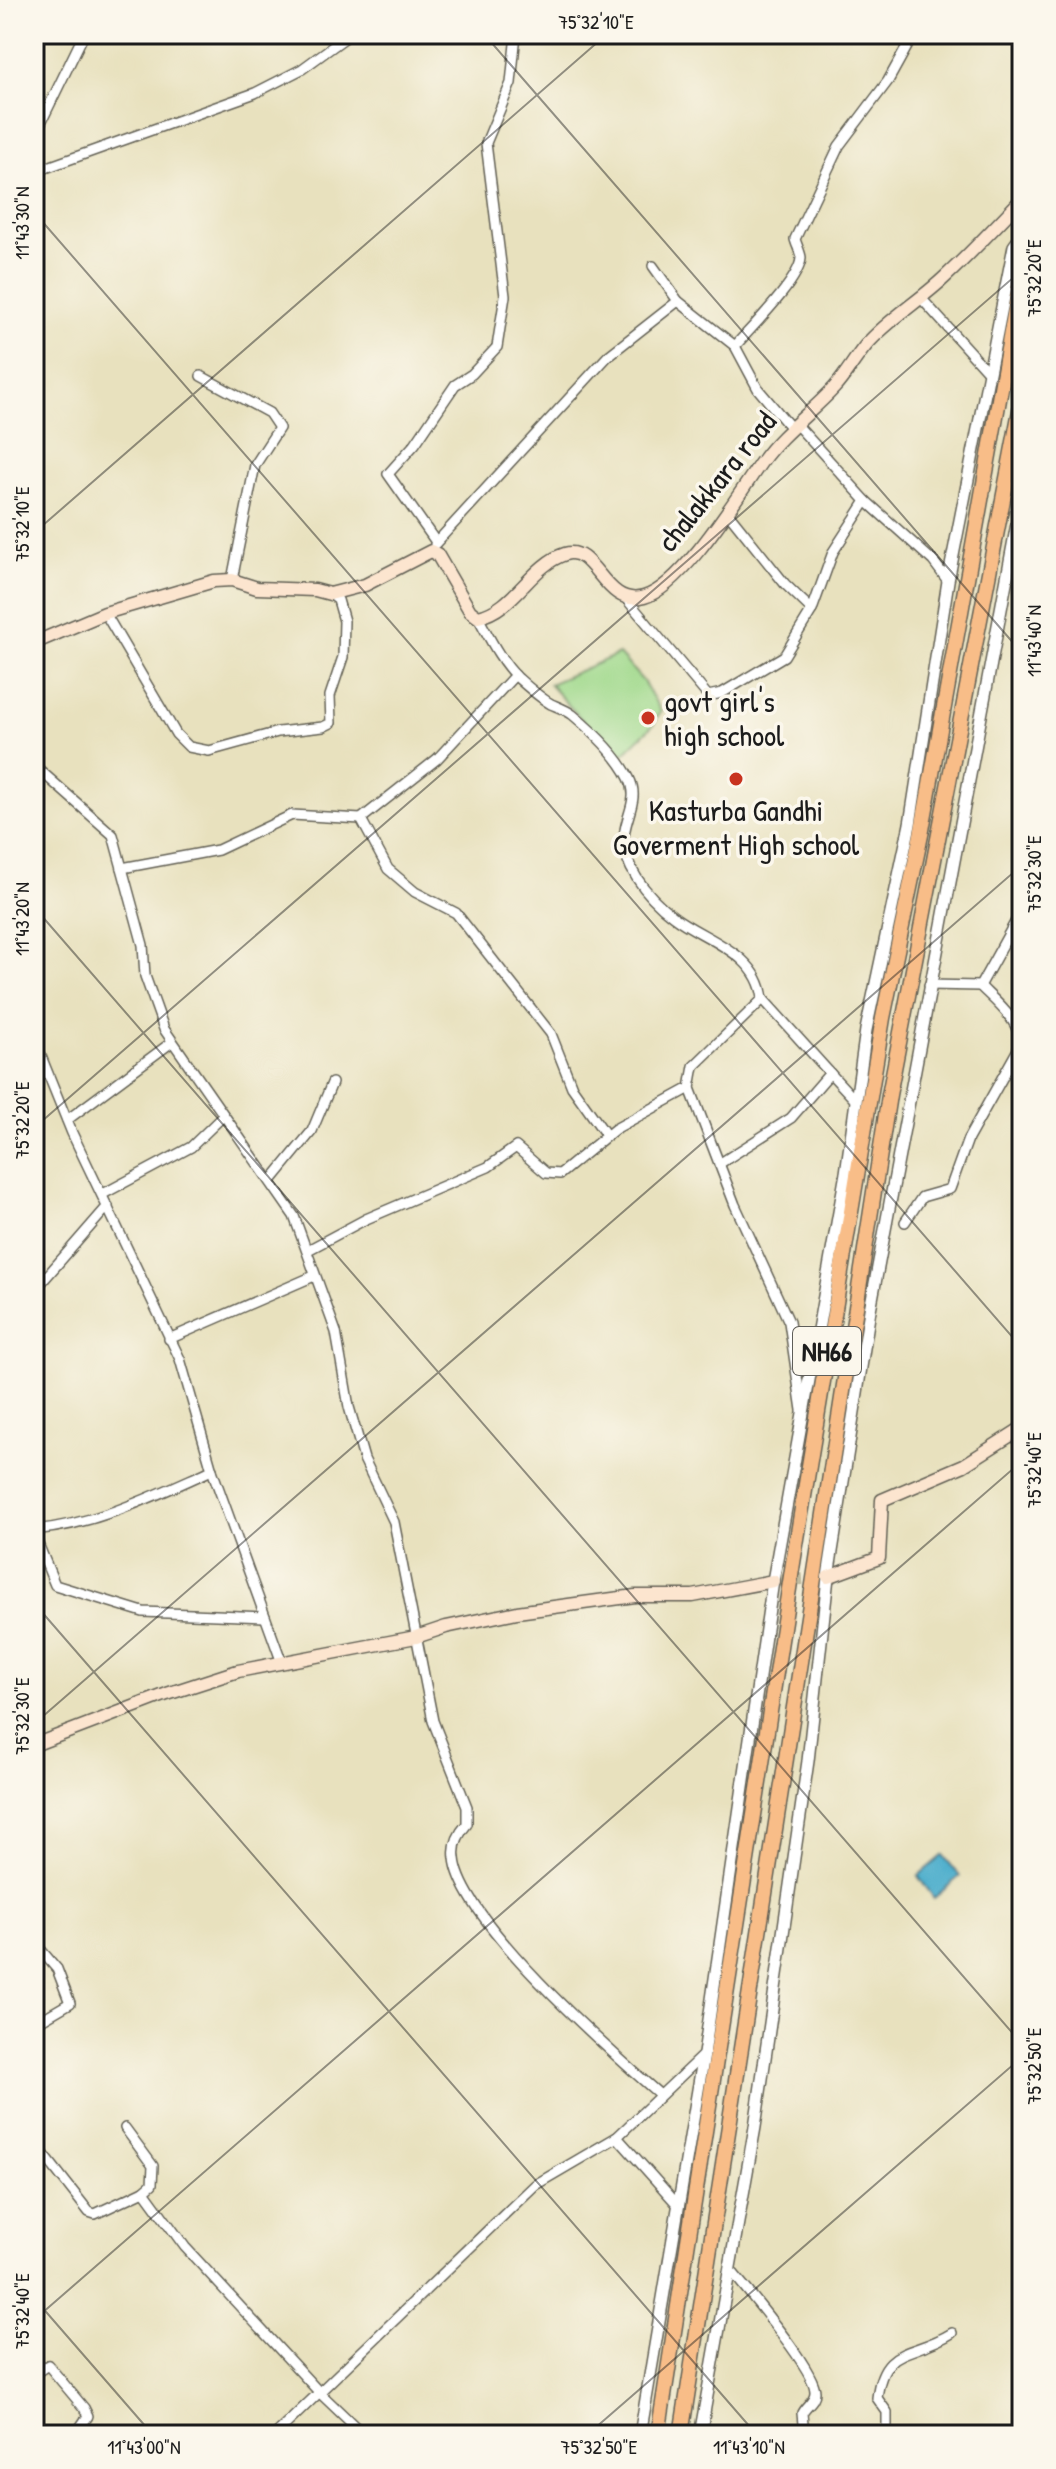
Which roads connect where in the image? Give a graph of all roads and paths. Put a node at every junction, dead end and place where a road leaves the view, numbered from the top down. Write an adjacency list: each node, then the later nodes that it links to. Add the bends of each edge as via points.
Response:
1 (84, 34): 5 (street)
2 (350, 34): 6 (street, via 292,75 255,93)
3 (516, 34): 21 (street, via 511,83 486,143 505,296 497,347 455,385 388,474)
4 (914, 34): 13 (street, via 888,81 825,169 795,239 801,258 795,273)
5 (34, 137)
6 (34, 172)
7 (1022, 199): 11 (main road, chalakkara road)
8 (1022, 235): 14 (street, via 1014,246)
9 (653, 266): 12 (street)
10 (1022, 271): 84 (highway, NH66, via 883,1018)
11 (921, 298): 14 (street); 17 (main road, chalakkara road, via 868,343 835,387)
12 (678, 301): 13 (street); 21 (street, via 608,356)
13 (735, 346): 17 (street, via 758,389)
14 (987, 371): 23 (street)
15 (201, 376): 22 (street, via 269,413 279,428 255,465)
16 (1022, 400): 85 (highway, NH66, via 889,1095)
17 (794, 426): 19 (street); 20 (main road, chalakkara road, via 763,460)
18 (1022, 497): 36 (street)
19 (866, 501): 23 (street); 26 (street, via 833,552)
20 (729, 514): 25 (main road, chalakkara road, via 653,594); 26 (street)
21 (435, 547): 24 (main road, via 365,585); 28 (main road)
22 (232, 580): 24 (main road, via 257,588); 27 (main road)
23 (948, 581): 44 (street, via 910,824)
24 (330, 594): 27 (street, via 338,600 344,636 330,696 331,723 209,751 189,747 176,734)
25 (624, 596): 26 (street, via 708,696 784,656); 28 (main road, via 581,554 572,552 544,567 492,614)
26 (812, 610)
27 (105, 613): 30 (main road)
28 (478, 617): 31 (street)
29 (34, 627): 30 (street)
30 (38, 642)
31 (515, 675): 33 (street, via 437,759); 38 (street, via 571,713 622,765 634,796 625,830 629,865 674,917 712,937 748,966)
32 (34, 765): 34 (street, via 113,835)
33 (361, 819): 34 (street, via 292,815 218,850); 47 (street, via 388,869 415,892 456,913 551,1034 572,1087)
34 (122, 868): 40 (street, via 143,945 145,976)
35 (1022, 910): 37 (street)
36 (929, 985): 37 (street); 61 (street)
37 (980, 986): 52 (street, via 1012,1021 1020,1046 968,1139 950,1189 922,1197)
38 (763, 999): 41 (street); 43 (street, via 694,1066)
39 (34, 1039): 46 (street)
40 (172, 1042): 45 (street); 46 (street)
41 (830, 1073): 44 (street); 48 (street, via 791,1118)
42 (332, 1083): 49 (street, via 312,1131)
43 (690, 1088): 47 (street); 48 (street)
44 (856, 1101): 57 (street)
45 (223, 1116): 49 (street); 50 (street, via 191,1147)
46 (67, 1120): 50 (street)
47 (606, 1135): 53 (street, via 551,1176 516,1147 488,1167)
48 (719, 1164): 57 (street, via 789,1322)
49 (271, 1181): 53 (street)
50 (103, 1194): 51 (street)
51 (108, 1206): 55 (street); 56 (street)
52 (905, 1222)
53 (308, 1250): 54 (street)
54 (314, 1276): 56 (street); 64 (street, via 336,1332 364,1459 394,1522)
55 (34, 1291)
56 (169, 1339): 59 (street, via 191,1386)
57 (802, 1412): 62 (street)
58 (1022, 1428): 61 (main road, via 964,1465 888,1495 880,1507 879,1558)
59 (212, 1470): 60 (street, via 121,1511); 63 (street)
60 (34, 1532): 63 (street, via 55,1585 143,1612)
61 (828, 1577): 86 (street, via 808,1761 755,2127)
62 (773, 1581): 64 (main road, via 693,1596 635,1596 517,1612); 69 (street)
63 (265, 1617): 65 (street)
64 (416, 1637): 65 (main road); 70 (street, via 433,1721 467,1807 467,1824 459,1832 454,1856 477,1908 576,2017)
65 (282, 1663): 66 (main road, via 167,1694)
66 (34, 1745)
67 (34, 1942): 68 (street, via 57,1969 70,2003)
68 (34, 2024)
69 (704, 2054): 70 (street); 75 (street)
70 (659, 2094): 72 (street)
71 (125, 2128): 74 (street, via 153,2166 152,2184)
72 (617, 2137): 75 (street); 79 (street, via 535,2185)
73 (34, 2142): 74 (street, via 89,2212 95,2214)
74 (144, 2191): 79 (street, via 185,2247)
75 (677, 2204): 83 (street)
76 (734, 2274): 87 (street, via 783,2336 815,2388 815,2398 802,2413)
77 (952, 2333): 88 (street, via 887,2363 877,2398 887,2412)
78 (34, 2374): 80 (street, via 48,2365 84,2408 88,2416)
79 (320, 2393): 81 (street); 82 (street)
80 (75, 2435)
81 (275, 2435)
82 (364, 2435)
83 (640, 2435)
84 (658, 2435)
85 (681, 2435)
86 (700, 2435)
87 (804, 2435)
88 (887, 2435)

